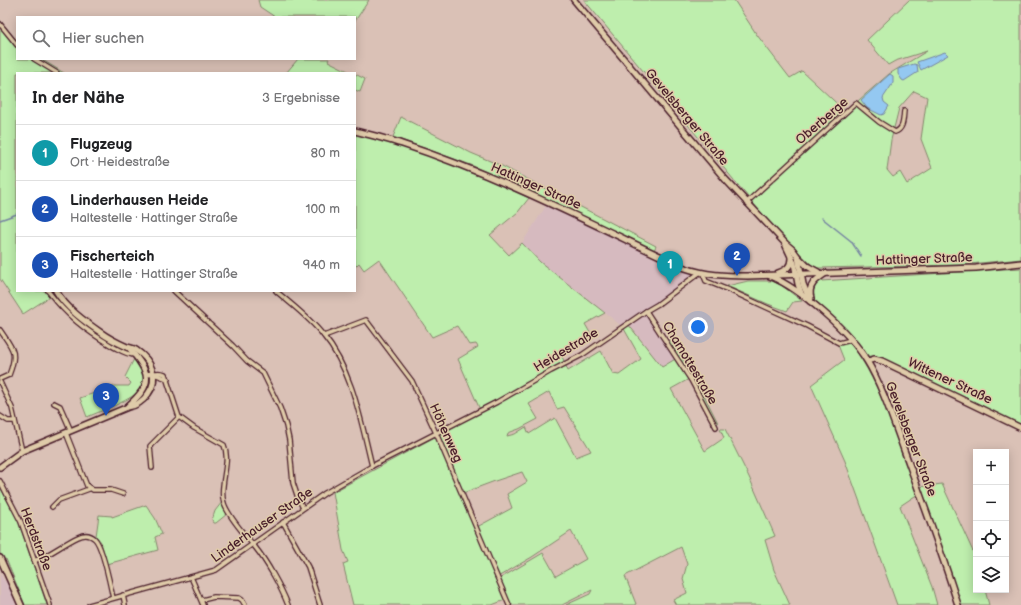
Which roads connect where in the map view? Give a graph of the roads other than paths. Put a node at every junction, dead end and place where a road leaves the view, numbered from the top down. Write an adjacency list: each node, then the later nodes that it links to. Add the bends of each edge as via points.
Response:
1 (574, 0): 8 (main road, Gevelsberger Straße)
2 (0, 24): 3 (street)
3 (16, 44)
4 (36, 60): 5 (street)
5 (55, 72)
6 (904, 111): 8 (street, Oberberge, via 902,127 895,132 856,103)
7 (356, 131): 13 (main road, Hattinger Straße, via 400,143 468,168)
8 (746, 203): 9 (main road, Gevelsberger Straße)
9 (786, 244): 10 (main road, Gevelsberger Straße); 11 (main road, Gevelsberger Straße)
10 (791, 255): 17 (main road, via 790,266); 18 (main road, Gevelsberger Straße)
11 (798, 257): 14 (main road, via 812,270); 18 (main road, Gevelsberger Straße)
12 (1021, 264): 15 (main road, Hattinger Straße)
13 (701, 273): 16 (main road, Hattinger Straße, via 737,276); 25 (street, Heidestraße); 28 (street, Hattinger Straße, via 706,281 840,343)
14 (821, 273): 15 (main road, Hattinger Straße); 18 (main road, Hattinger Straße)
15 (827, 273): 24 (main road, via 811,285)
16 (768, 274): 17 (main road, Hattinger Straße); 23 (main road, Gevelsberger Straße)
17 (776, 274): 18 (main road, Hattinger Straße)
18 (798, 274): 23 (main road, Gevelsberger Straße); 24 (main road, Gevelsberger Straße)
19 (49, 292): 30 (street, via 75,322 128,355)
20 (57, 292): 29 (main road, via 65,304 86,322)
21 (175, 292): 52 (street, via 247,361 263,373 286,426 292,483)
22 (277, 292): 27 (street)
23 (801, 294): 24 (main road, Gevelsberger Straße)
24 (813, 304): 28 (main road, Gevelsberger Straße)
25 (646, 311): 40 (street, Chamottestraße, via 691,380); 43 (street, Heidestraße, via 582,355)
26 (0, 330): 34 (street, via 11,346 14,359 9,375)
27 (324, 336): 43 (street, Höhenweg, via 366,320 412,381); 45 (street, via 340,361 350,385)
28 (851, 339): 31 (main road, Gevelsberger Straße)
29 (129, 348): 30 (main road); 33 (main road, via 147,360)
30 (135, 355): 32 (main road)
31 (868, 361): 41 (main road, Wittener Straße, via 882,361); 70 (main road, Gevelsberger Straße, via 933,527)
32 (146, 374): 33 (street); 36 (main road, via 144,391)
33 (154, 374): 36 (main road, via 148,395 138,403); 38 (street, via 161,372 168,379)
34 (0, 380): 39 (street)
35 (54, 403): 42 (street, via 60,406)
36 (128, 406): 42 (main road)
37 (0, 416): 39 (street, via 8,421)
38 (179, 417): 47 (street, via 150,446); 54 (street, via 226,448 224,503)
39 (15, 421): 44 (street)
40 (716, 426)
41 (1021, 428)
42 (68, 432): 44 (main road); 49 (street, via 85,484)
43 (436, 433): 45 (street, Linderhauser Straße); 69 (street, Höhenweg)
44 (22, 451): 46 (main road)
45 (372, 466): 52 (street, Linderhauser Straße)
46 (0, 467)
47 (152, 468)
48 (0, 481): 56 (street, Herdstraße, via 21,522)
49 (89, 489): 50 (street, via 111,490); 51 (street, via 59,500)
50 (123, 494)
51 (52, 507)
52 (303, 508): 53 (street, Linderhauser Straße)
53 (283, 522): 54 (street, Linderhauser Straße); 68 (street, via 308,567)
54 (252, 544): 57 (street, Linderhauser Straße, via 216,570); 67 (street)
55 (0, 558): 61 (main road)
56 (34, 561): 59 (street, via 77,537 91,536 97,540 101,549); 62 (street, Herdstraße)
57 (191, 577): 58 (street, Linderhauser Straße); 60 (street)
58 (123, 596): 59 (street, Linderhauser Straße); 64 (street)
59 (113, 598): 63 (street, Linderhauser Straße)
60 (202, 600): 65 (street); 66 (street, via 214,597 239,598)
61 (21, 605)
62 (50, 605)
63 (89, 605)
64 (125, 605)
65 (203, 605)
66 (245, 605)
67 (288, 605)
68 (320, 605)
69 (509, 605)
70 (958, 605)

